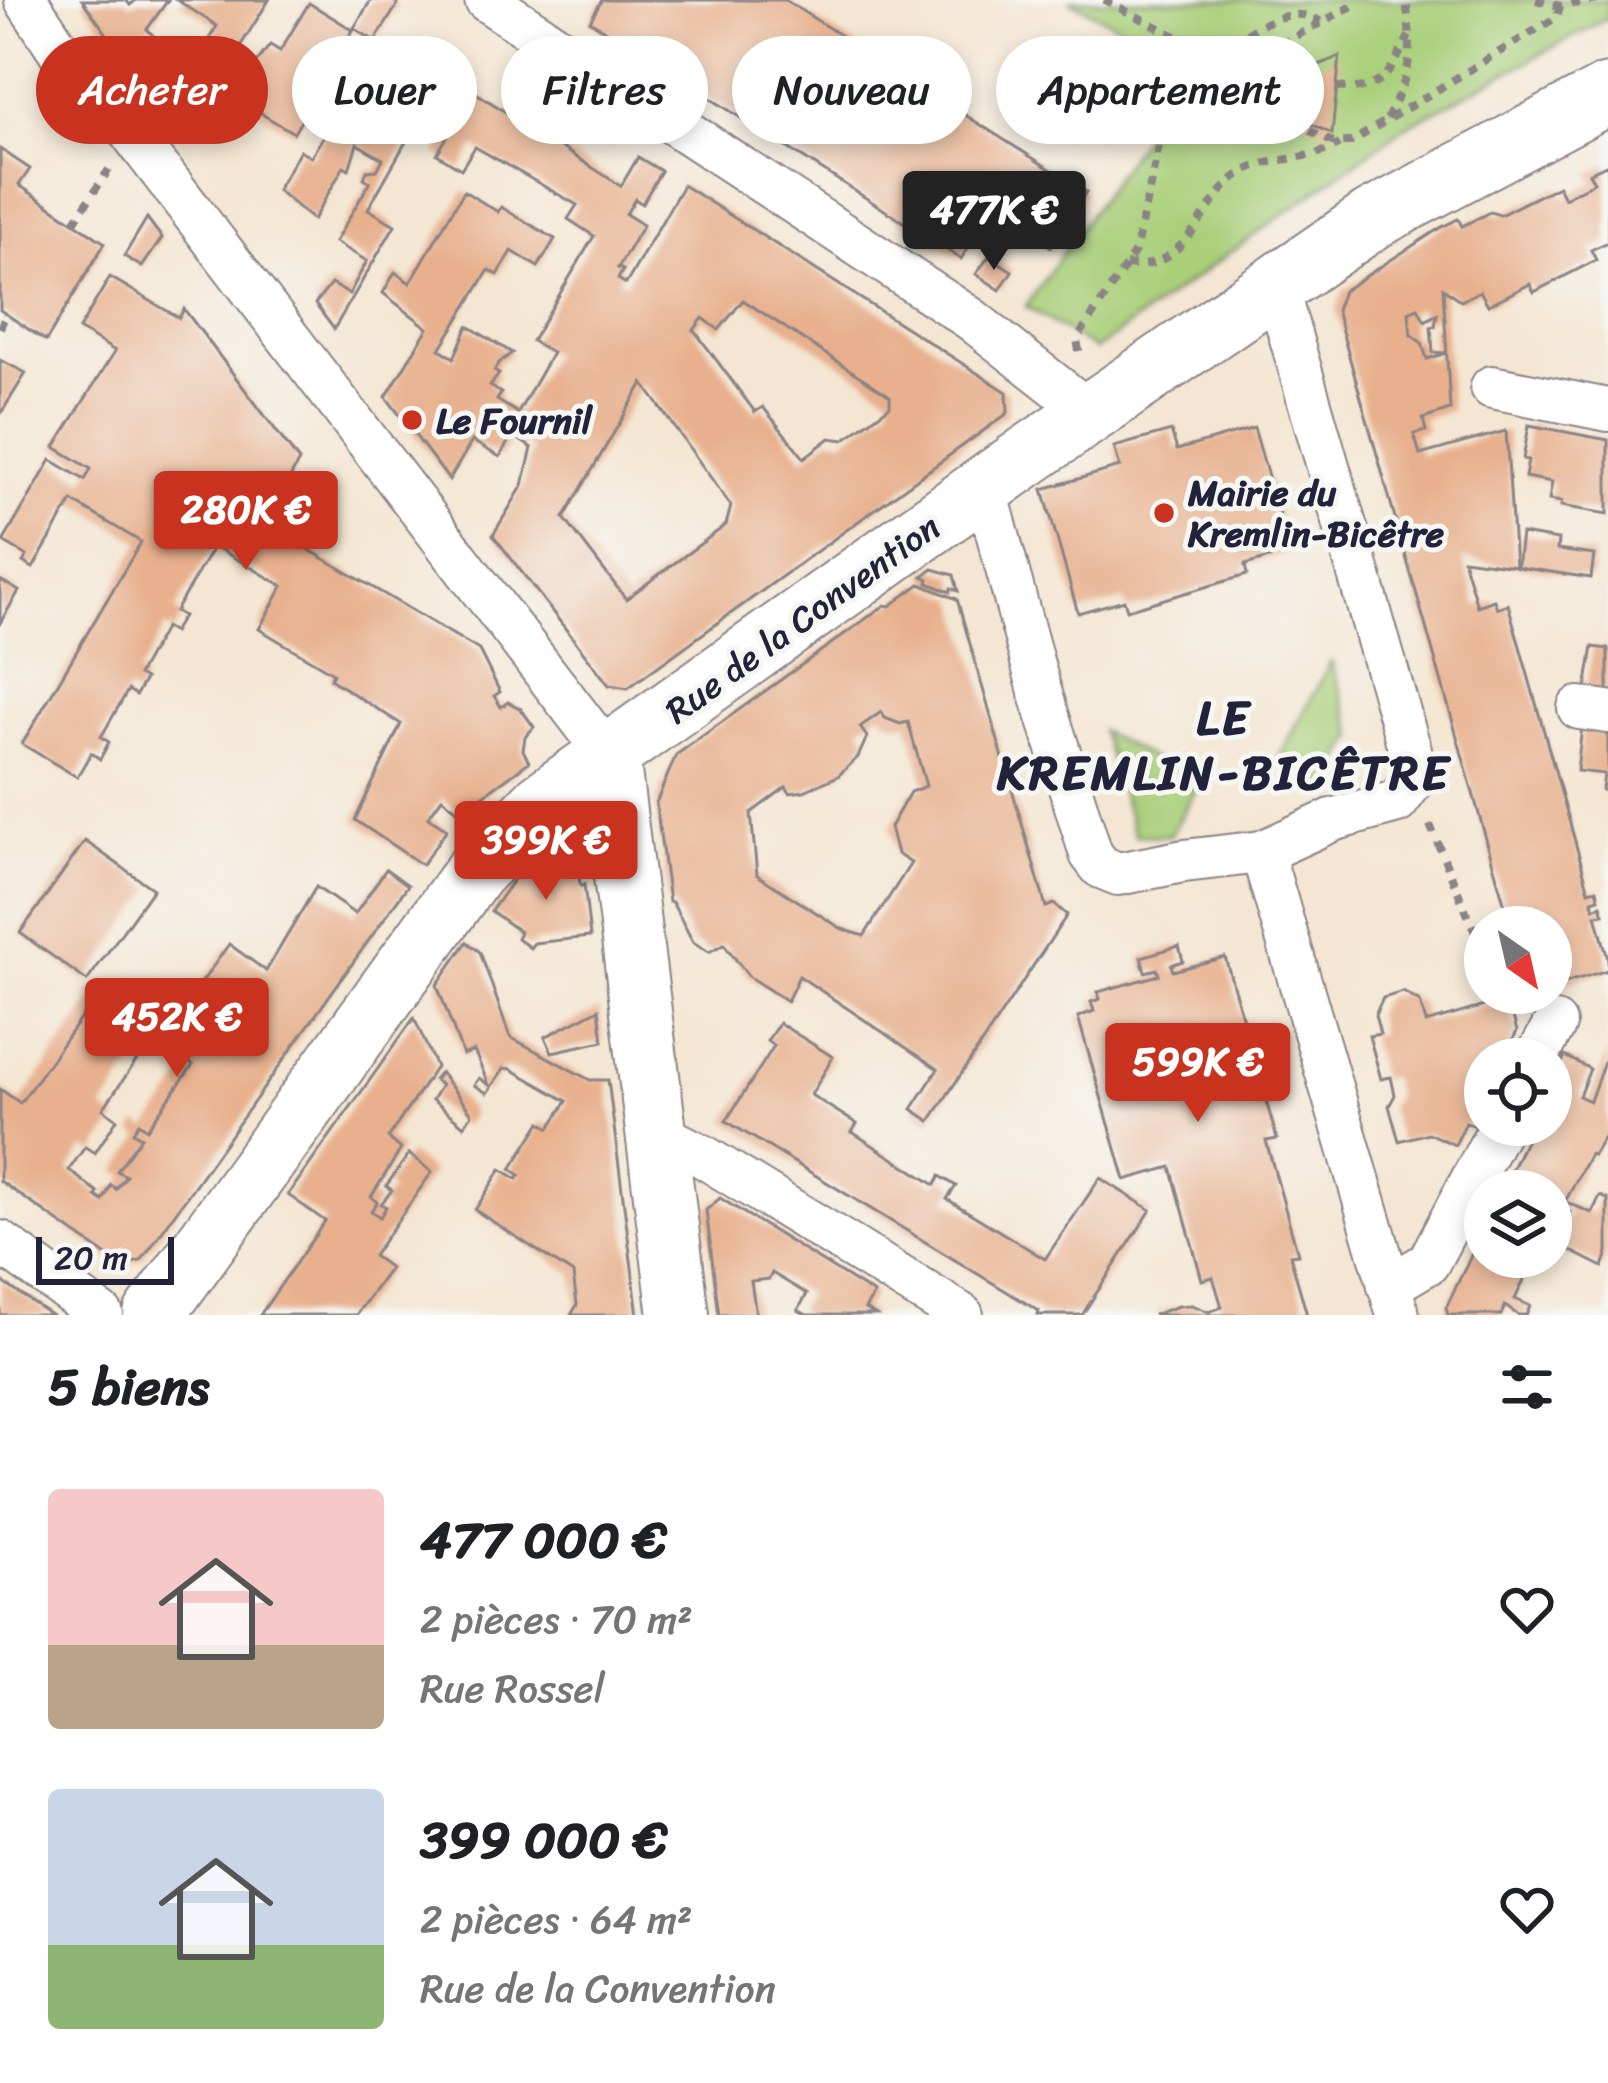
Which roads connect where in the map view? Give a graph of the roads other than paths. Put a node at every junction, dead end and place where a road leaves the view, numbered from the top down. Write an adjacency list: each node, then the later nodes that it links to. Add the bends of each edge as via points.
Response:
1 (26, 0): 9 (street)
2 (486, 0): 7 (street, via 971,319)
3 (1608, 94): 4 (main road, Rue de la Convention, via 1372,219)
4 (1276, 286): 7 (main road, Rue de la Convention); 10 (street, via 1413,761 1412,782 1397,802)
5 (1492, 387): 6 (street)
6 (1608, 410)
7 (1091, 414): 8 (main road, Rue de la Convention)
8 (985, 487): 9 (main road, Rue de la Convention); 10 (street, via 1091,854 1118,874)
9 (609, 755): 11 (main road); 16 (main road, Rue de la Convention, via 542,802 475,872)
10 (1262, 852): 14 (street)
11 (657, 1132): 17 (main road); 18 (street)
12 (1490, 1146): 14 (street, via 1428,1263)
13 (0, 1242): 15 (street)
14 (1394, 1300)
15 (103, 1315)
16 (154, 1315)
17 (680, 1315)
18 (962, 1315)

